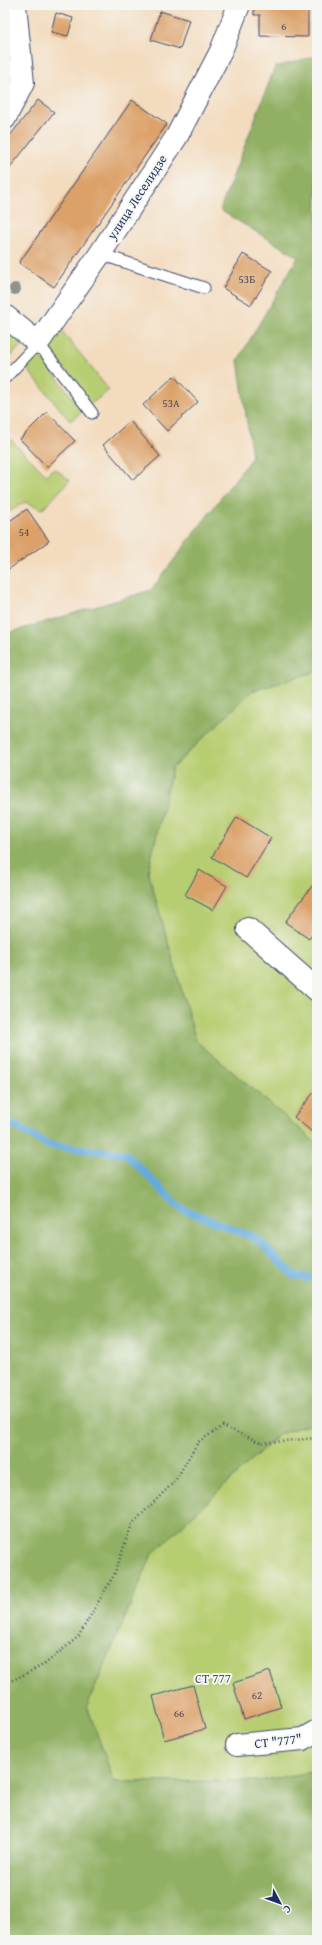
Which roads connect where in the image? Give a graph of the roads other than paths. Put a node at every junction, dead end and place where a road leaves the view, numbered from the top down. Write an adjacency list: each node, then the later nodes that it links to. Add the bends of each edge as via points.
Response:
1 (15, 5): 3 (street)
2 (239, 5): 5 (street, улица Леселидзе, via 221,51 177,136)
3 (12, 39): 4 (street, via 23,83)
4 (5, 118)
5 (100, 254): 6 (lane); 8 (street, улица Леселидзе)
6 (204, 288)
7 (5, 316): 8 (street)
8 (38, 343): 9 (lane); 10 (lane)
9 (5, 378)
10 (92, 413)
11 (248, 929): 12 (street)
12 (317, 990)
13 (317, 1731): 14 (street, СТ "777", via 303,1739)
14 (237, 1746)

